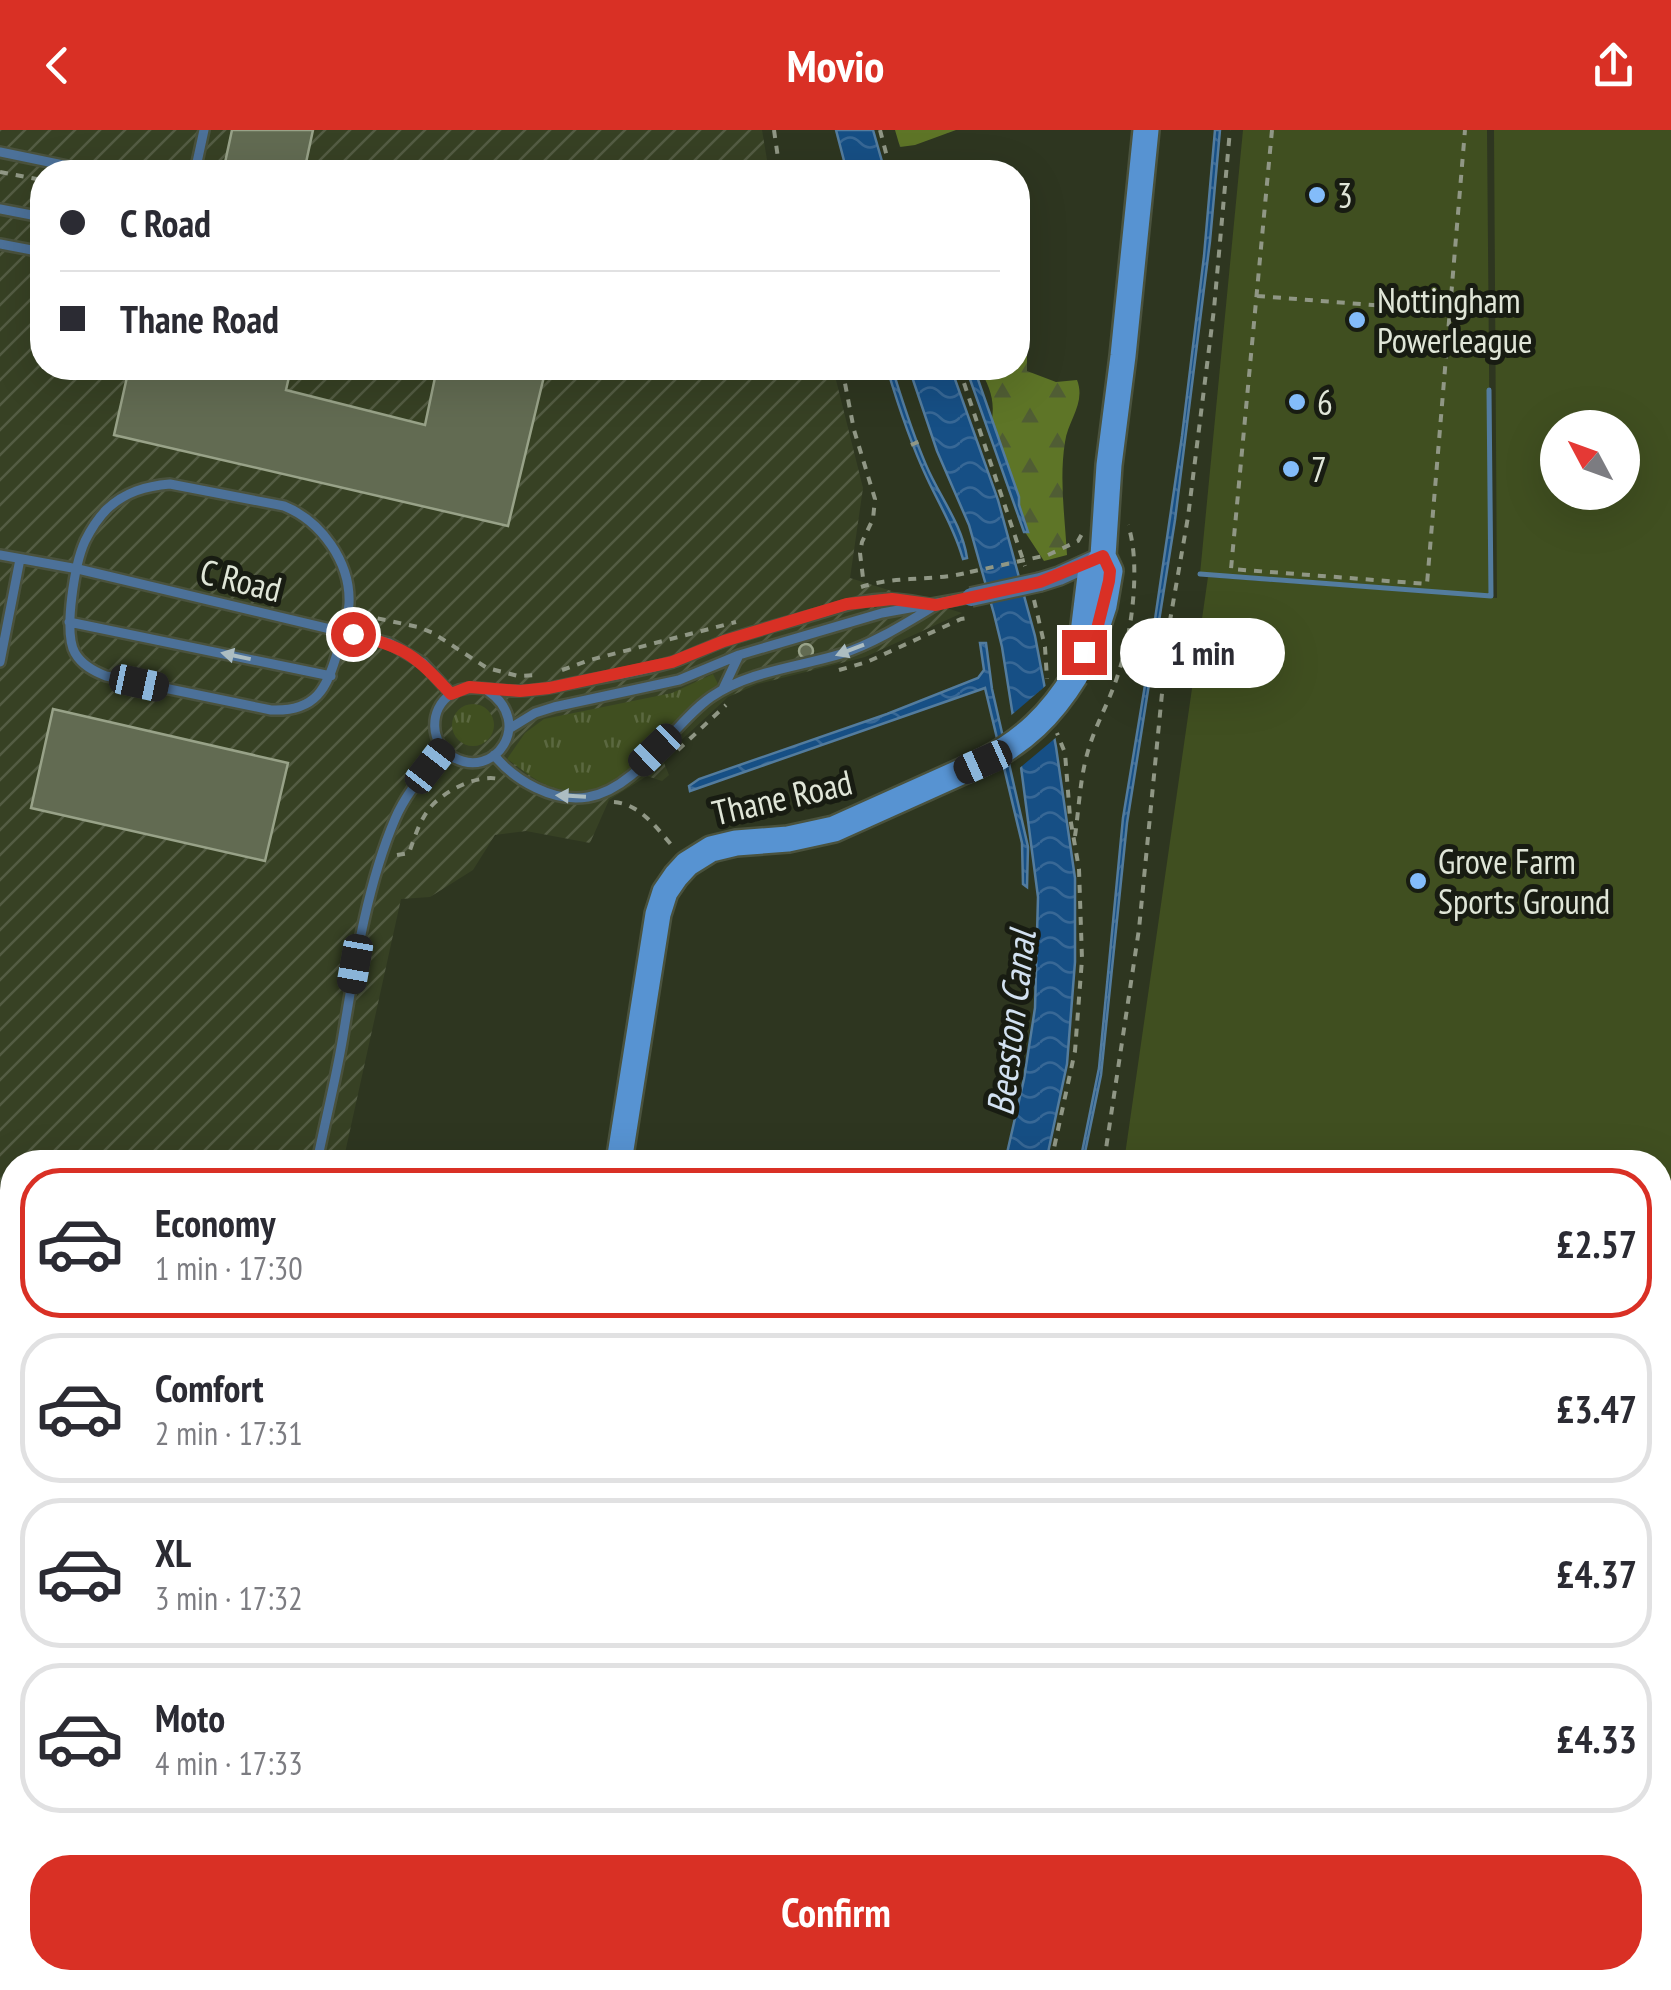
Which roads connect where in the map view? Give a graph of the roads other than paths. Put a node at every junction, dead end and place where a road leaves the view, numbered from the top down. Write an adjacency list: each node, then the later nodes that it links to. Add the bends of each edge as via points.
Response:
1 (204, 130): 5 (lane)
2 (1146, 130): 11 (street, Thane Road)
3 (0, 152): 4 (lane)
4 (39, 160)
5 (198, 160)
6 (0, 209): 7 (lane)
7 (30, 215)
8 (0, 244): 9 (lane)
9 (30, 250)
10 (0, 555): 12 (lane, C Road)
11 (1103, 556): 14 (street, bridge, via 1040,582); 28 (street, Thane Road, bridge, via 1090,576 1080,664 1054,707 1016,744 834,829 711,849 676,876 658,914)
12 (20, 559): 13 (lane, C Road); 19 (lane)
13 (78, 569): 16 (lane); 17 (lane, C Road); 17 (lane, via 83,545 108,508 144,487 185,485 284,506 310,520 339,558 348,586)
14 (971, 597): 15 (lane)
15 (936, 605): 18 (lane, via 882,613); 21 (lane, via 892,599 847,604 672,662 549,688); 22 (lane, one-way to 22, via 845,652)
16 (69, 622): 20 (lane, one-way to 16); 20 (lane, via 76,655 106,676 271,710 296,709)
17 (343, 633): 20 (lane); 23 (lane, C Road, via 400,648)
18 (739, 655): 22 (lane); 24 (lane, via 680,680 534,713)
19 (0, 662)
20 (331, 676)
21 (488, 690): 23 (lane, via 469,687); 24 (lane, via 506,708)
22 (722, 691): 26 (lane, one-way to 26, via 602,794 566,798 544,792)
23 (451, 694): 25 (lane, via 434,726)
24 (510, 729): 26 (lane)
25 (443, 749): 26 (lane, via 462,761); 27 (lane, via 396,817 382,857)
26 (494, 755)
27 (319, 1150)
28 (621, 1150)

